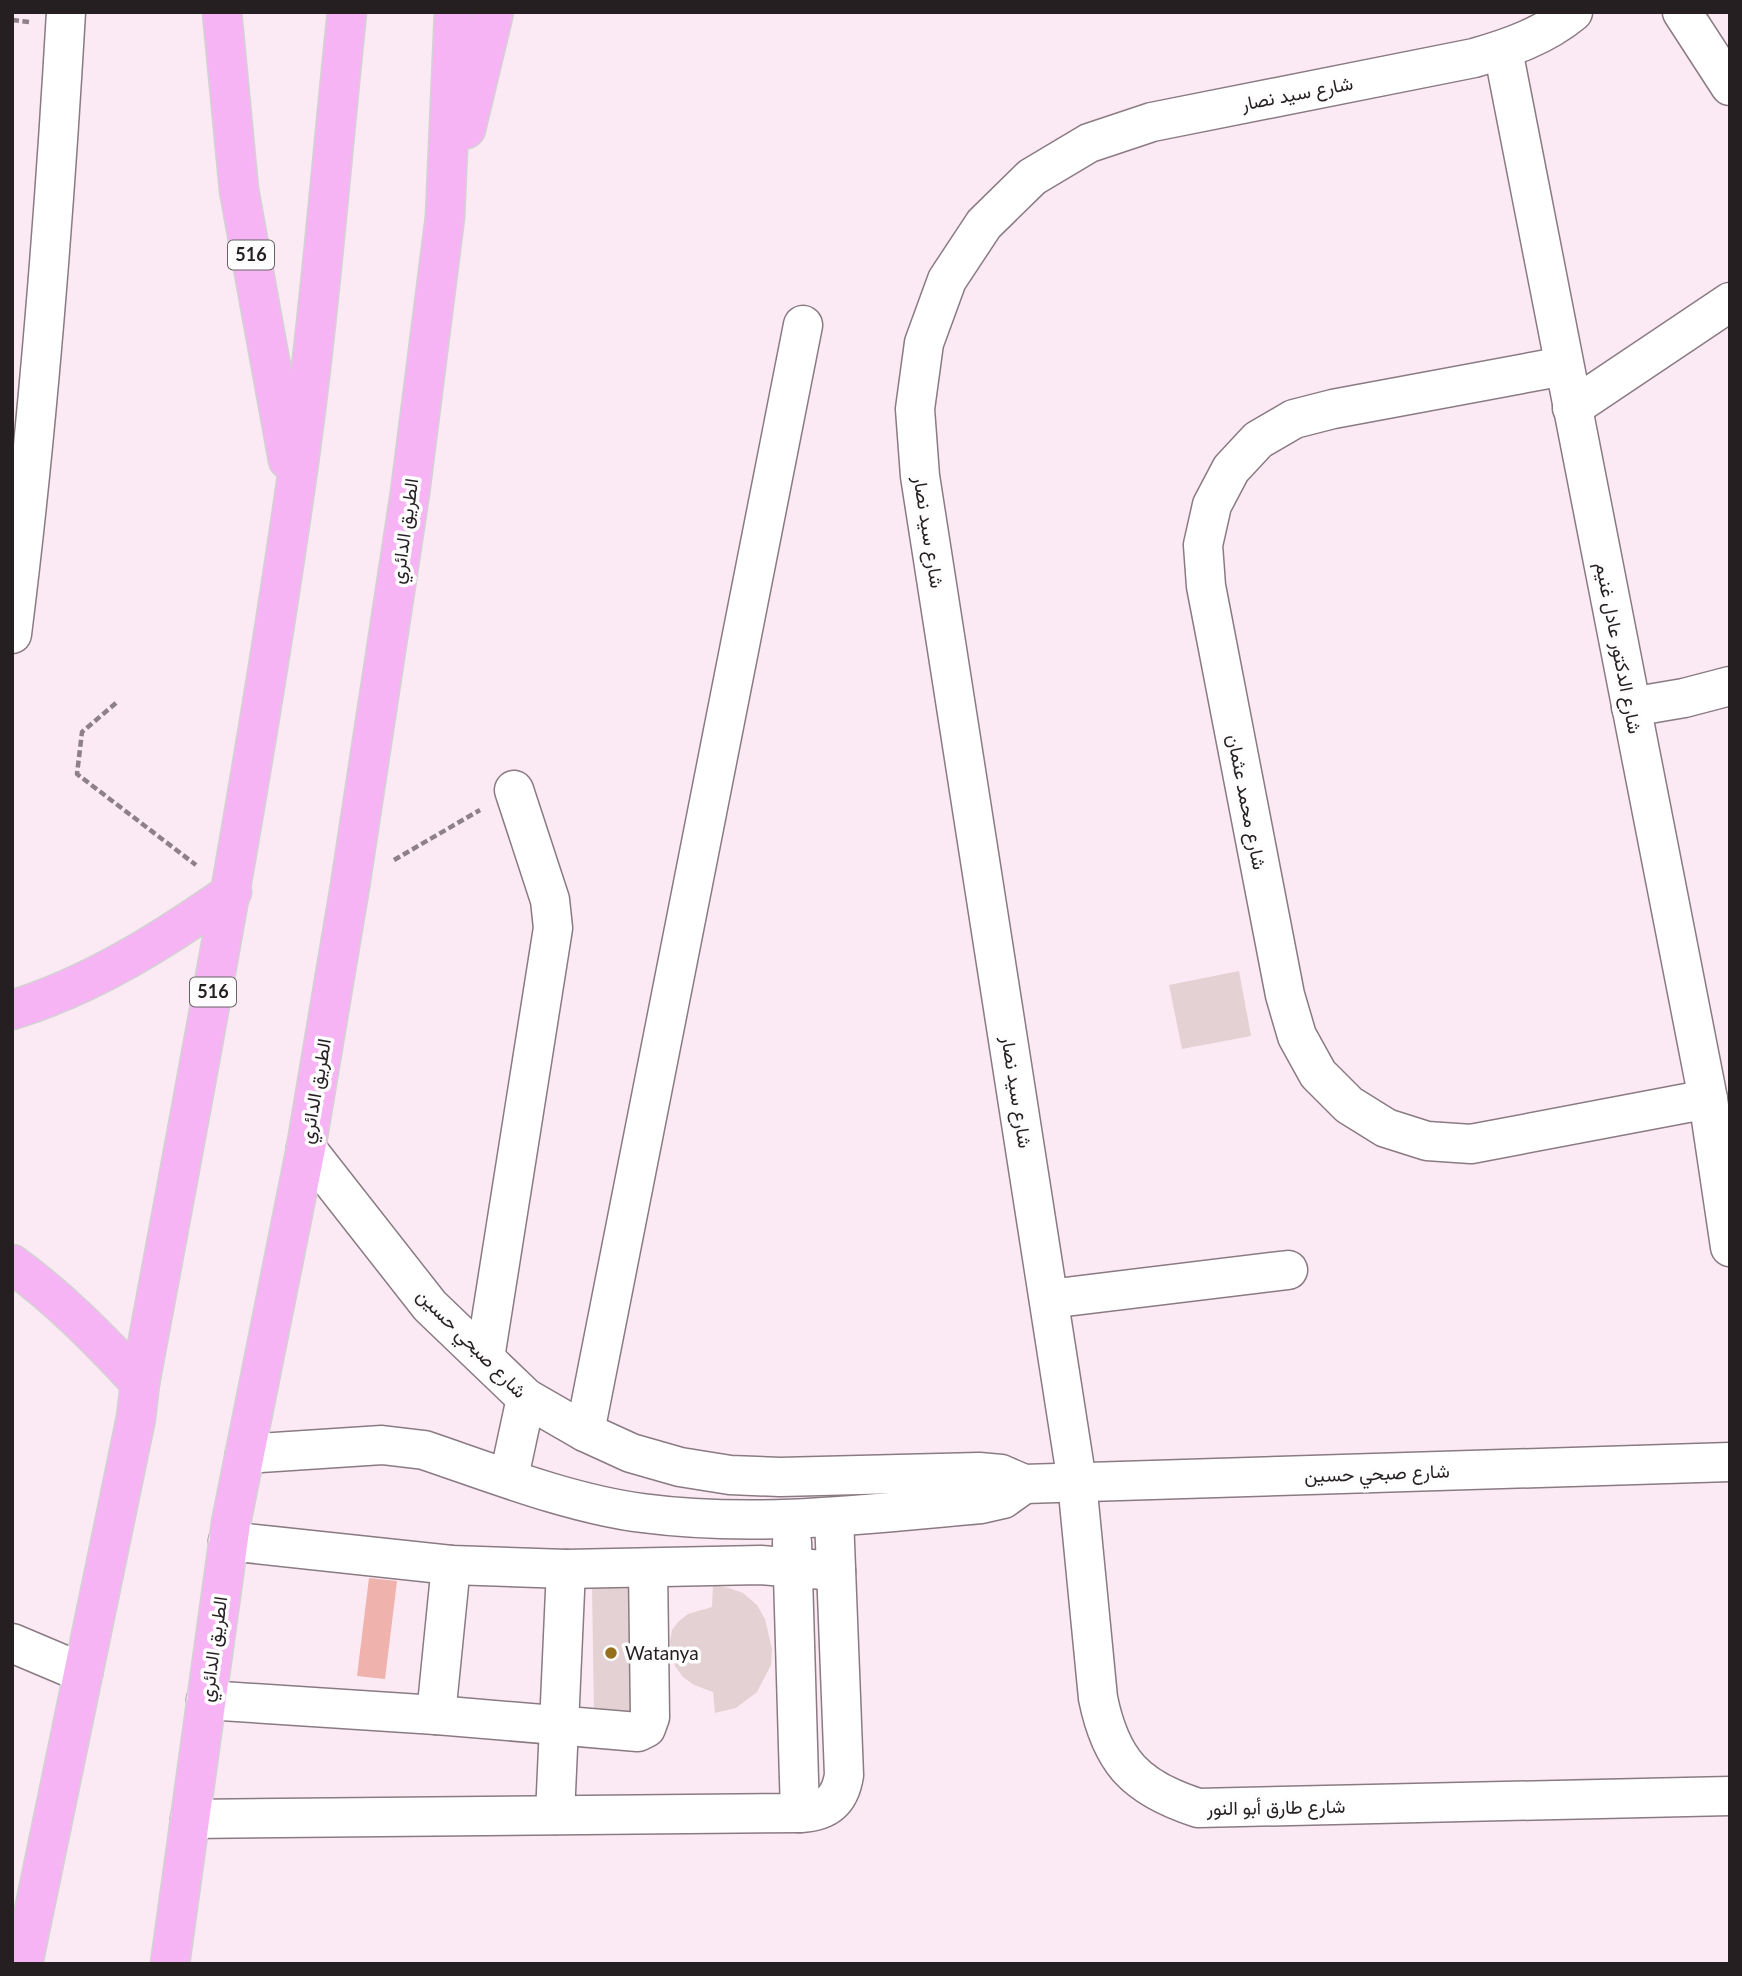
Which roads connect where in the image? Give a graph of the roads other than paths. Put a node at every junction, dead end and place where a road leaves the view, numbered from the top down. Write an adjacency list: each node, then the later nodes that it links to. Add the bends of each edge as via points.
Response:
1 (66, 12): 16 (street, via 54,206)
2 (222, 12): 15 (highway, 516, via 239,190)
3 (347, 12): 15 (highway, 516, via 321,291)
4 (454, 12): 10 (highway, الطريق الدائري)
5 (494, 12): 10 (highway, الطريق الدائري)
6 (1573, 12): 8 (street, شارع سيد نصار)
7 (1682, 12): 9 (street)
8 (1503, 50): 13 (street, شارع الدكتور عادل غنيم); 27 (street, شارع سيد نصار, via 1152,122 1089,143 1032,177 984,224 947,280 924,343 915,409 920,476)
9 (1730, 86)
10 (445, 216): 23 (highway, الطريق الدائري, via 408,507)
11 (1730, 302): 14 (street)
12 (803, 325): 31 (street)
13 (1564, 366): 14 (street, شارع الدكتور عادل غنيم); 22 (street, شارع محمد عثمان, via 1294,419 1258,440 1231,470 1212,505 1203,545 1206,586 1279,967 1297,1036 1318,1074 1367,1117 1427,1141 1471,1144)
14 (1572, 408): 18 (street, شارع الدكتور عادل غنيم)
15 (295, 496): 20 (highway, 516)
16 (12, 634)
17 (1730, 686): 18 (street)
18 (1631, 706): 22 (street, شارع الدكتور عادل غنيم)
19 (514, 790): 28 (street, via 550,900 553,928)
20 (232, 892): 21 (highway, via 169,936 102,973); 29 (highway, 516)
21 (12, 1010)
22 (1708, 1099): 24 (street, شارع الدكتور عادل غنيم)
23 (306, 1148): 28 (street, شارع صبحي حسين, via 430,1306); 32 (highway, الطريق الدائري)
24 (1730, 1247)
25 (12, 1265): 29 (highway, via 94,1333)
26 (1288, 1270): 27 (street)
27 (1049, 1299): 35 (street, شارع سيد نصار)
28 (485, 1357): 30 (street, شارع صبحي حسين)
29 (141, 1383): 46 (highway, 516)
30 (526, 1398): 31 (street, شارع صبحي حسين); 34 (street)
31 (585, 1432): 36 (street, شارع صبحي حسين, via 631,1453 730,1475 979,1472 1001,1474)
32 (245, 1454): 34 (street, شارع صبحي حسين, via 402,1446); 39 (highway, الطريق الدائري)
33 (1730, 1462): 35 (street, شارع صبحي حسين)
34 (509, 1477): 38 (street, شارع صبحي حسين, via 582,1501 640,1513)
35 (1077, 1482): 36 (street, شارع صبحي حسين); 50 (street, شارع طارق أبو النور, via 1104,1729 1119,1758 1142,1782 1168,1798 1198,1808 1230,1809)
36 (1024, 1484): 37 (street, شارع صبحي حسين, via 991,1503)
37 (834, 1517): 38 (street, شارع صبحي حسين); 44 (street)
38 (791, 1520): 41 (street)
39 (228, 1541): 40 (street); 47 (highway, الطريق الدائري)
40 (451, 1565): 43 (street); 48 (street)
41 (793, 1567): 42 (street, via 716,1564); 44 (street); 51 (street)
42 (648, 1568): 43 (street); 49 (street, via 648,1725 633,1733)
43 (566, 1569): 49 (street)
44 (836, 1571): 51 (street, via 844,1775 835,1800 813,1813)
45 (12, 1643): 46 (street)
46 (83, 1673): 54 (highway, 516)
47 (206, 1700): 48 (street); 53 (highway, الطريق الدائري)
48 (436, 1715): 49 (street)
49 (559, 1726): 52 (street)
50 (1730, 1797)
51 (800, 1813): 52 (street)
52 (555, 1815): 53 (street)
53 (190, 1819): 55 (highway, الطريق الدائري)
54 (23, 1964)
55 (170, 1964)

